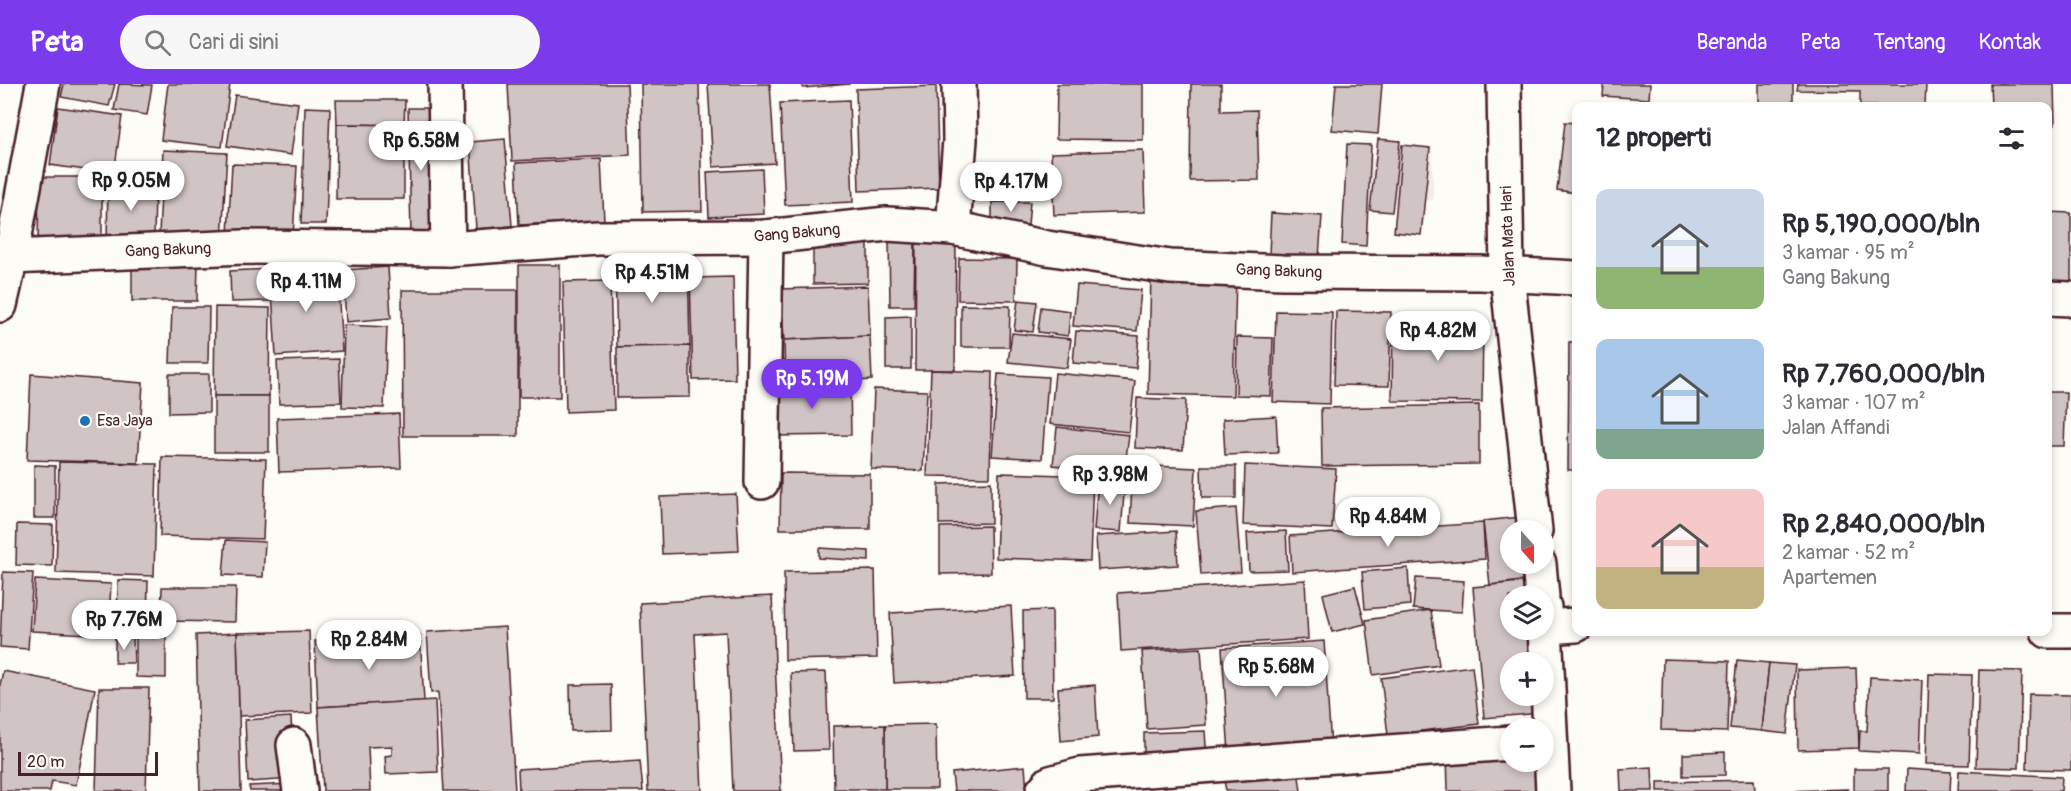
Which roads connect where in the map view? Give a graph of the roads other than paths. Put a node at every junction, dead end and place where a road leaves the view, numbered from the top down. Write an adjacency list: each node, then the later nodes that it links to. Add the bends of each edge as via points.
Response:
1 (43, 84): 8 (street)
2 (445, 84): 7 (street)
3 (958, 84): 5 (street, via 960,140)
4 (1504, 84): 9 (street, Jalan Mata Hari)
5 (953, 228): 6 (street, Gang Bakung, via 887,224); 9 (street, Gang Bakung, via 1047,248 1170,267)
6 (766, 237): 7 (street, Gang Bakung, via 598,238); 14 (street)
7 (448, 249): 8 (street, Gang Bakung, via 244,247)
8 (11, 257): 13 (street)
9 (1507, 274): 10 (street, Gang Bakung); 15 (street, Jalan Mata Hari)
10 (1572, 278)
11 (2052, 298): 12 (street)
12 (2071, 299)
13 (0, 305)
14 (762, 482)
15 (1534, 520)
16 (2052, 630): 17 (street)
17 (2071, 631)
18 (1551, 640): 19 (street)
19 (1547, 718)
20 (1500, 744): 24 (street, via 1080,775 1050,783)
21 (294, 745): 23 (street)
22 (1550, 772): 25 (street)
23 (300, 791)
24 (1043, 791)
25 (1553, 791)

